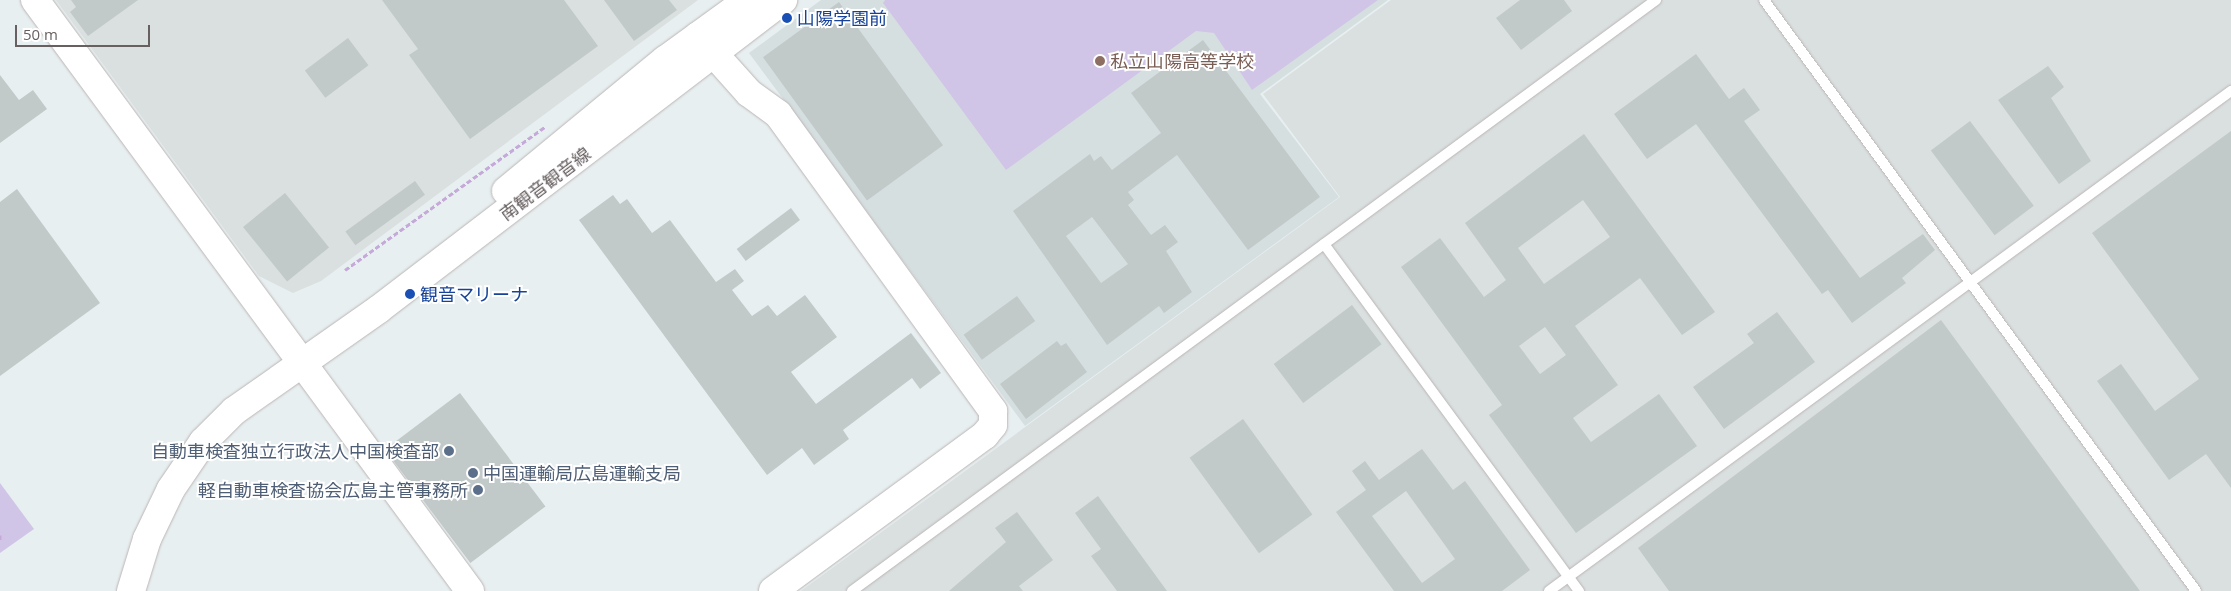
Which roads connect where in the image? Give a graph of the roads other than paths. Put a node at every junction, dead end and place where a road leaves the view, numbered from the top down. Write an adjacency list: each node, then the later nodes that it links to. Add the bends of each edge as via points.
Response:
1 (35, 0): 10 (street)
2 (748, 0): 6 (street, 南観音観音線)
3 (783, 0): 6 (street, 南観音観音線)
4 (1656, 0): 8 (lane)
5 (1764, 0): 9 (lane)
6 (705, 45): 10 (street, 南観音観音線, via 320,340); 14 (street, via 749,93 778,114 993,411 993,424 985,435)
7 (2231, 91): 9 (lane)
8 (1324, 244): 11 (lane); 15 (lane)
9 (1968, 283): 11 (lane); 18 (lane)
10 (302, 361): 12 (street, 南観音観音線, via 234,411 190,459 156,516); 13 (street)
11 (1568, 577): 16 (lane); 17 (lane)
12 (131, 591)
13 (470, 591)
14 (773, 591)
15 (852, 591)
16 (1549, 591)
17 (1578, 591)
18 (2196, 591)

